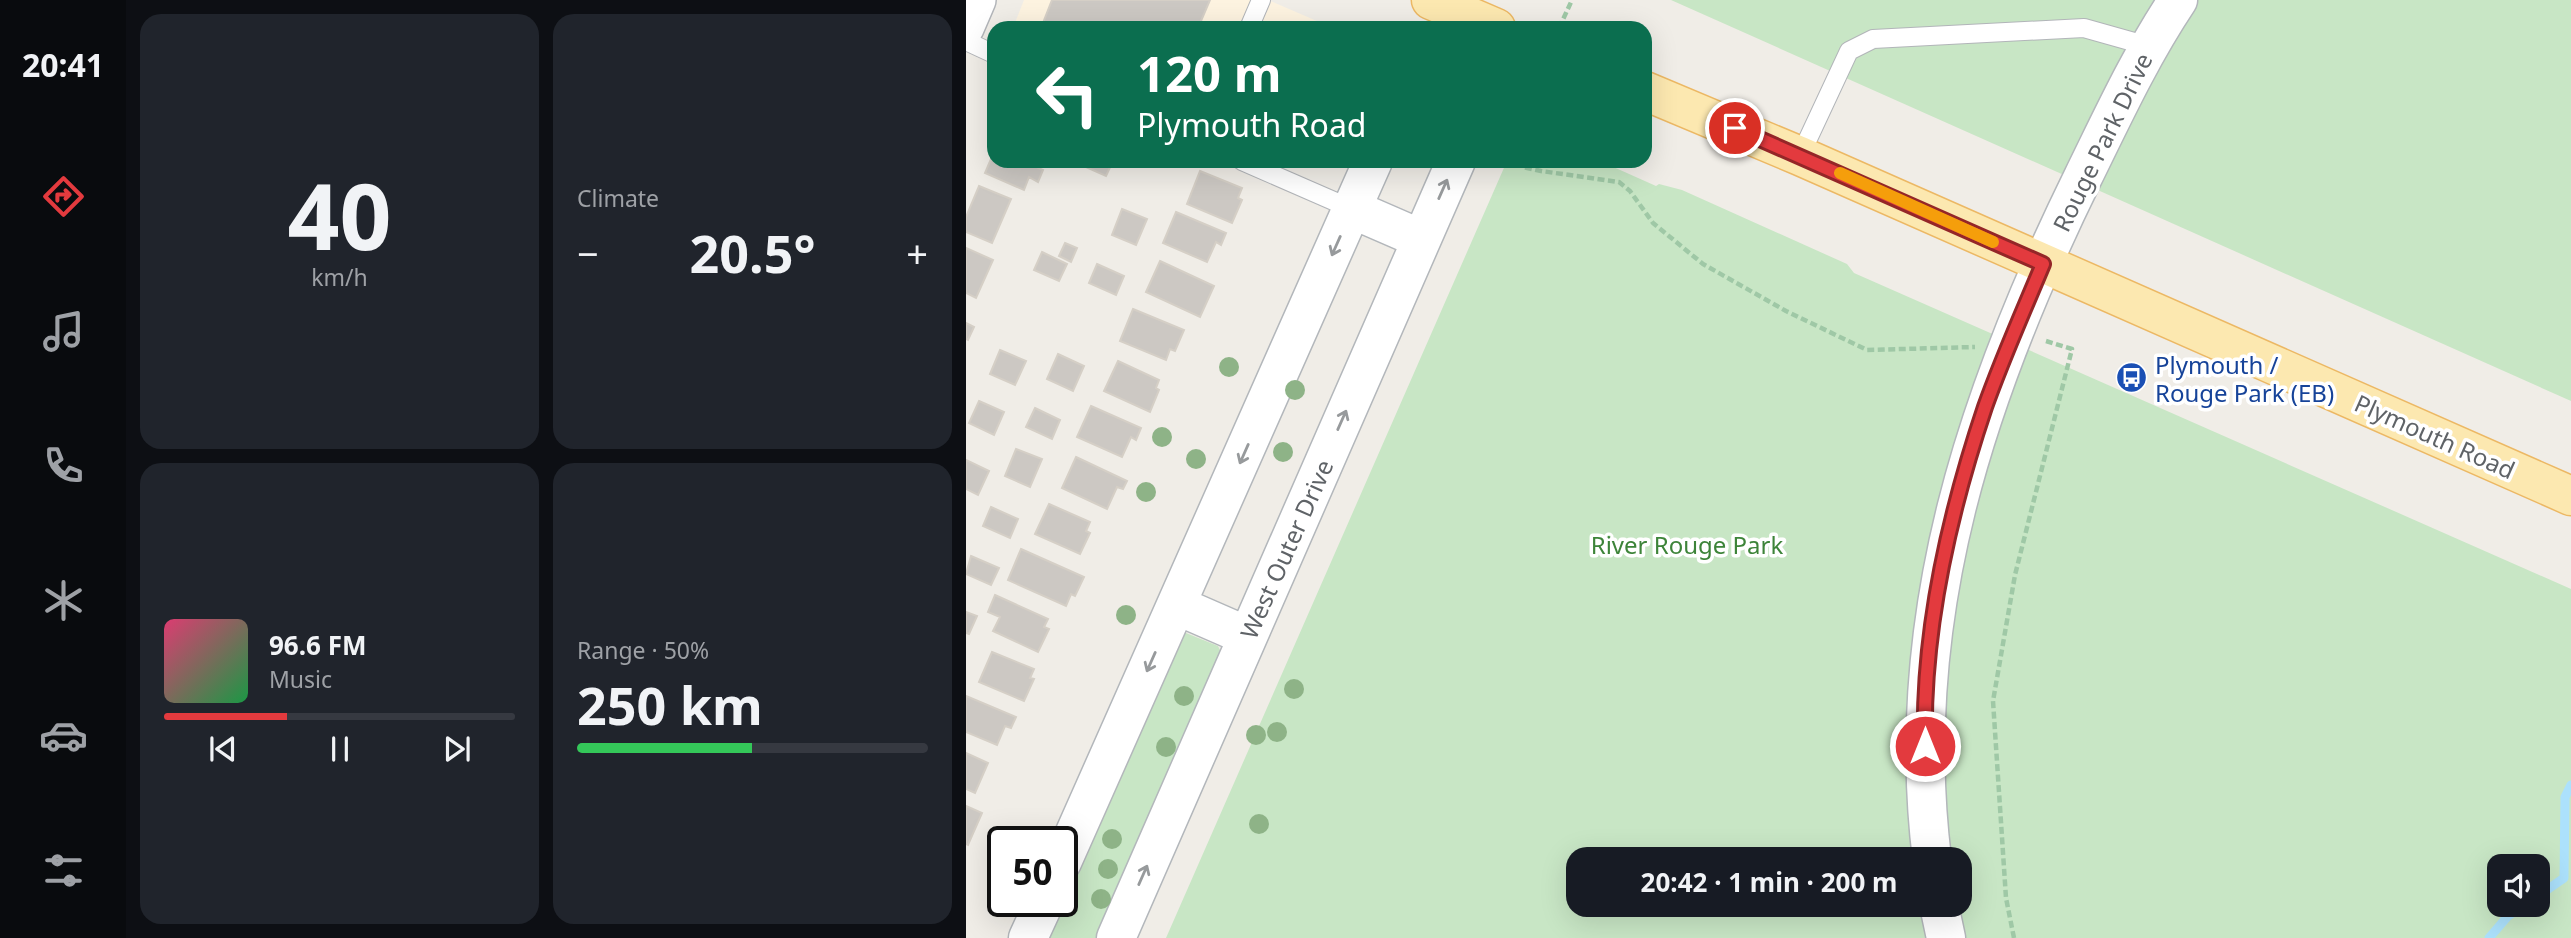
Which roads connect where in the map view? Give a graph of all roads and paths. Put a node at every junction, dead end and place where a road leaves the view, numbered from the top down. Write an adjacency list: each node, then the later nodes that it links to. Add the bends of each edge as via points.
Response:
1 (978, 0): 9 (street)
2 (1261, 0): 6 (lane)
3 (1431, 0): 7 (main road)
4 (1572, 0): 8 (path)
5 (2178, 0): 11 (main road, Rouge Park Drive)
6 (1252, 21)
7 (1487, 21)
8 (1562, 21)
9 (966, 28)
10 (966, 41): 12 (lane)
11 (2148, 46): 14 (lane, via 2084,28 1873,39 1849,51); 21 (main road, Rouge Park Drive)
12 (987, 51)
13 (1652, 94): 14 (main road, Plymouth Road)
14 (1800, 156): 21 (main road, Plymouth Road)
15 (1258, 168): 19 (lane)
16 (1371, 168): 19 (main road)
17 (1453, 168): 20 (main road, West Outer Drive, one-way to 17)
18 (1527, 168): 23 (path, via 1619,182 1653,223 1703,264 1867,350)
19 (1352, 209): 20 (main road); 25 (main road, one-way to 25)
20 (1421, 239): 26 (main road, West Outer Drive, one-way to 20)
21 (2043, 264): 24 (main road, Plymouth Road); 28 (main road, Rouge Park Drive, via 1985,408 1948,537 1924,723)
22 (2049, 341): 34 (path, via 2072,349 2015,575 1993,701 2006,898)
23 (1978, 346)
24 (2571, 496)
25 (1176, 605): 26 (main road); 27 (main road, one-way to 27)
26 (1247, 636): 32 (main road, West Outer Drive, one-way to 26)
27 (1078, 826)
28 (1931, 847)
29 (1038, 917): 31 (main road)
30 (1942, 917): 33 (main road)
31 (1028, 938)
32 (1116, 938)
33 (1946, 938)
34 (2014, 938)

